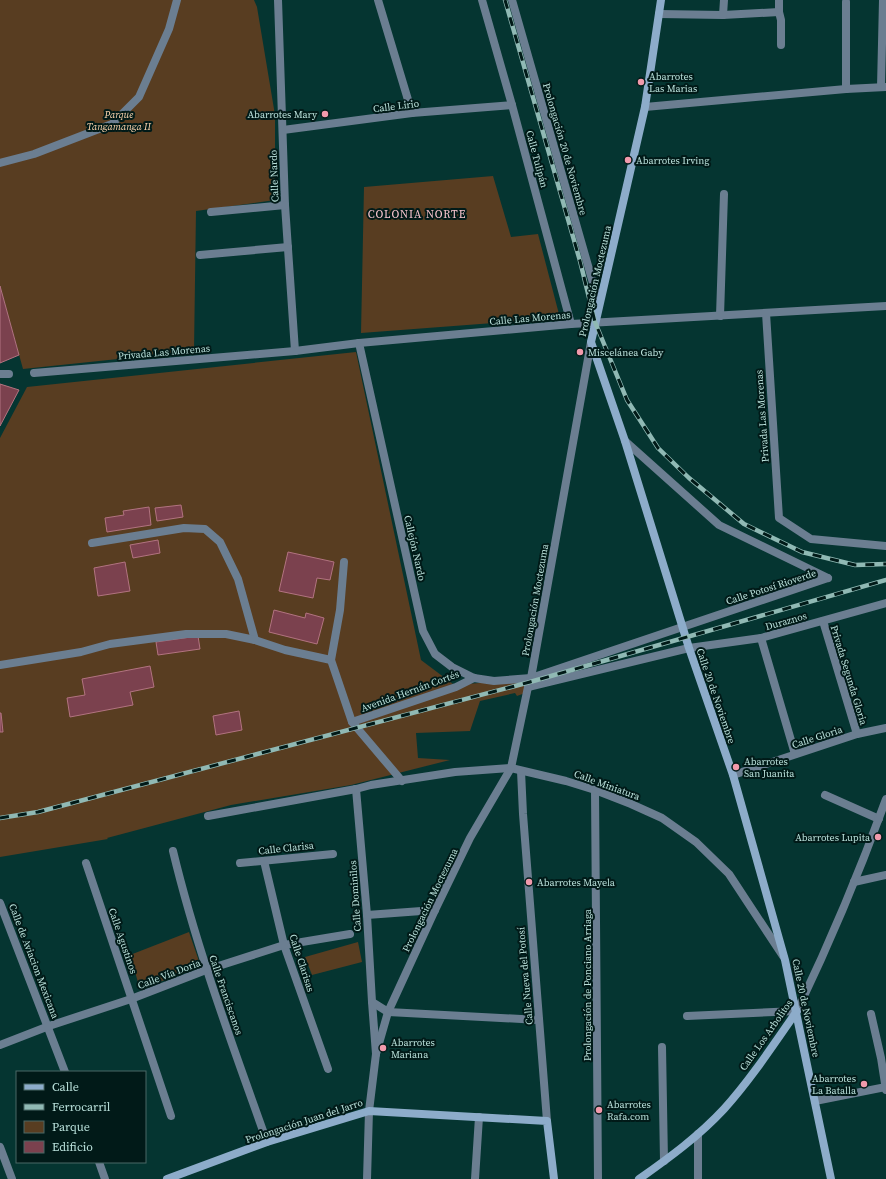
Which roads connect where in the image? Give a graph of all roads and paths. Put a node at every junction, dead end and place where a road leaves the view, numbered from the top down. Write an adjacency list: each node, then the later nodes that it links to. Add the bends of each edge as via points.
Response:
1 (177, 0): 21 (street, via 169,29 139,97 112,124 34,154)
2 (278, 0): 20 (street, Calle Nardo)
3 (378, 0): 19 (street)
4 (482, 0): 17 (street, Calle Tulipán)
5 (512, 0): 27 (street, Prolongación 20 de Noviembre)
6 (661, 0): 12 (main road, Prolongación Moctezuma)
7 (724, 0): 13 (street)
8 (779, 0): 11 (street)
9 (883, 0): 15 (street)
10 (846, 2): 16 (street)
11 (779, 12): 13 (street); 14 (street)
12 (659, 14): 13 (street); 18 (main road, Prolongación Moctezuma)
13 (723, 15)
14 (781, 45)
15 (884, 87): 16 (street)
16 (846, 89): 18 (street)
17 (512, 106): 19 (street, Calle Lirio); 32 (street, Calle Tulipán)
18 (644, 107): 27 (main road, Prolongación Moctezuma)
19 (412, 114): 20 (street, Calle Lirio)
20 (282, 130): 23 (street, Calle Nardo)
21 (0, 163)
22 (724, 194): 30 (street)
23 (285, 205): 24 (street); 25 (street, Calle Nardo)
24 (211, 212)
25 (288, 247): 26 (street); 35 (street, Calle Nardo)
26 (200, 255)
27 (599, 304): 31 (main road, Prolongación Moctezuma)
28 (886, 306): 29 (street, Calle Las Morenas)
29 (766, 313): 30 (street, Calle Las Morenas); 39 (street, Privada Las Morenas, via 778,518 811,539)
30 (720, 316): 31 (street, Calle Las Morenas)
31 (595, 322): 32 (street, Calle Las Morenas); 33 (main road, Prolongación Moctezuma)
32 (571, 324): 34 (street, Calle Las Morenas)
33 (591, 342): 37 (main road, Calle 20 de Noviembre); 50 (street, Prolongación Moctezuma)
34 (359, 343): 35 (street, Calle Las Morenas); 49 (street, Callejón Nardo, via 423,631 435,654 452,667)
35 (295, 351): 36 (street, Privada Las Morenas)
36 (34, 373)
37 (625, 441): 43 (main road, Calle 20 de Noviembre); 43 (street, Calle Potosí Rioverde, via 719,525 828,578)
38 (92, 543): 45 (street, via 184,528 205,529 220,542 238,579)
39 (886, 546)
40 (344, 562): 47 (street, via 340,610)
41 (886, 603): 42 (street, Duraznos)
42 (823, 621): 44 (street, Duraznos); 54 (street, Privada Segunda Gloria)
43 (682, 627): 46 (main road, Calle 20 de Noviembre); 50 (street, Calle Potosí Rioverde)
44 (761, 638): 46 (street, Duraznos); 55 (street)
45 (255, 640): 47 (street, via 284,650); 48 (street, via 226,634 186,634 110,644 81,652)
46 (689, 648): 51 (street); 58 (main road, Calle 20 de Noviembre)
47 (331, 660): 52 (street)
48 (0, 665)
49 (474, 678): 50 (street, Callejón Nardo, via 494,681); 52 (street, Avenida Hernán Cortés, via 456,687)
50 (531, 678): 51 (street, Prolongación Moctezuma)
51 (528, 688): 56 (street, Prolongación Moctezuma)
52 (352, 722): 59 (street)
53 (886, 728): 54 (street, Calle Gloria)
54 (857, 734): 55 (street, Calle Gloria)
55 (795, 754): 58 (street, Calle Gloria)
56 (511, 768): 57 (street, Calle Miniatura); 59 (street, Calle Miniatura, via 455,772); 74 (street, Prolongación Moctezuma, via 470,838)
57 (521, 771): 61 (street, Calle Miniatura); 86 (street, Calle Nueva del Potosí)
58 (733, 775): 78 (main road, Calle 20 de Noviembre)
59 (402, 781): 60 (street, Calle Miniatura)
60 (356, 789): 64 (street, Calle Miniatura); 75 (street, Calle Dominilos)
61 (595, 790): 78 (street, Calle Miniatura, via 662,818 696,842 729,874); 110 (street, Prolongación de Ponciano Arriaga)
62 (825, 795): 65 (street)
63 (886, 799): 65 (street, Calle Los Arbolitos)
64 (208, 816)
65 (879, 819): 72 (street, Calle Los Arbolitos)
66 (173, 851): 79 (street, Calle Franciscanos)
67 (333, 854): 68 (street, Calle Clarisa)
68 (264, 861): 70 (street, Calle Clarisa); 77 (street, Calle Clarisas)
69 (86, 863): 80 (street, Calle Agustinos)
70 (240, 863)
71 (886, 876): 72 (street)
72 (854, 882): 82 (street, Calle Los Arbolitos)
73 (0, 903): 87 (street, Calle de Aviacion Mexicana)
74 (435, 910): 75 (street); 83 (street, Prolongación Moctezuma)
75 (367, 915): 81 (street, Calle Dominilos)
76 (350, 934): 77 (street, Calle Vía Doria)
77 (284, 945): 79 (street, Calle Vía Doria); 91 (street, Calle Clarisas)
78 (785, 960): 82 (main road, Calle 20 de Noviembre)
79 (206, 970): 80 (street, Calle Vía Doria); 100 (street, Calle Franciscanos)
80 (132, 998): 87 (street, Calle Vía Doria); 96 (street, Calle Agustinos)
81 (372, 1002): 83 (street); 90 (street, Calle Dominilos)
82 (797, 1011): 85 (street); 94 (main road, Calle 20 de Noviembre); 99 (main road, Calle Los Arbolitos, via 759,1066 724,1109)
83 (388, 1012): 86 (street); 90 (street, Prolongación Moctezuma)
84 (871, 1014): 93 (street, via 882,1058)
85 (687, 1016)
86 (539, 1020): 98 (street, Calle Nueva del Potosí)
87 (49, 1026): 88 (street, Calle Vía Doria); 92 (street, Calle de Aviacion Mexicana)
88 (0, 1046)
89 (662, 1047): 102 (street)
90 (376, 1054): 95 (street, Prolongación Moctezuma)
91 (328, 1069)
92 (65, 1071)
93 (886, 1088): 94 (street)
94 (815, 1101): 113 (main road, Calle 20 de Noviembre)
95 (370, 1110): 97 (main road, Prolongación Juan del Jarro); 100 (main road, Prolongación Juan del Jarro); 107 (street, Prolongación Moctezuma)
96 (171, 1116)
97 (479, 1117): 98 (main road, Prolongación Juan del Jarro); 108 (street)
98 (547, 1121): 109 (main road, Calle Nueva del Potosí)
99 (698, 1134): 102 (main road, Calle Los Arbolitos); 112 (street)
100 (267, 1142): 106 (main road, Prolongación Juan del Jarro)
101 (0, 1147): 104 (street)
102 (664, 1161): 111 (main road, Calle Los Arbolitos)
103 (99, 1163): 105 (street)
104 (12, 1179)
105 (105, 1179)
106 (167, 1179)
107 (367, 1179)
108 (475, 1179)
109 (554, 1179)
110 (598, 1179)
111 (639, 1179)
112 (698, 1179)
113 (831, 1179)

